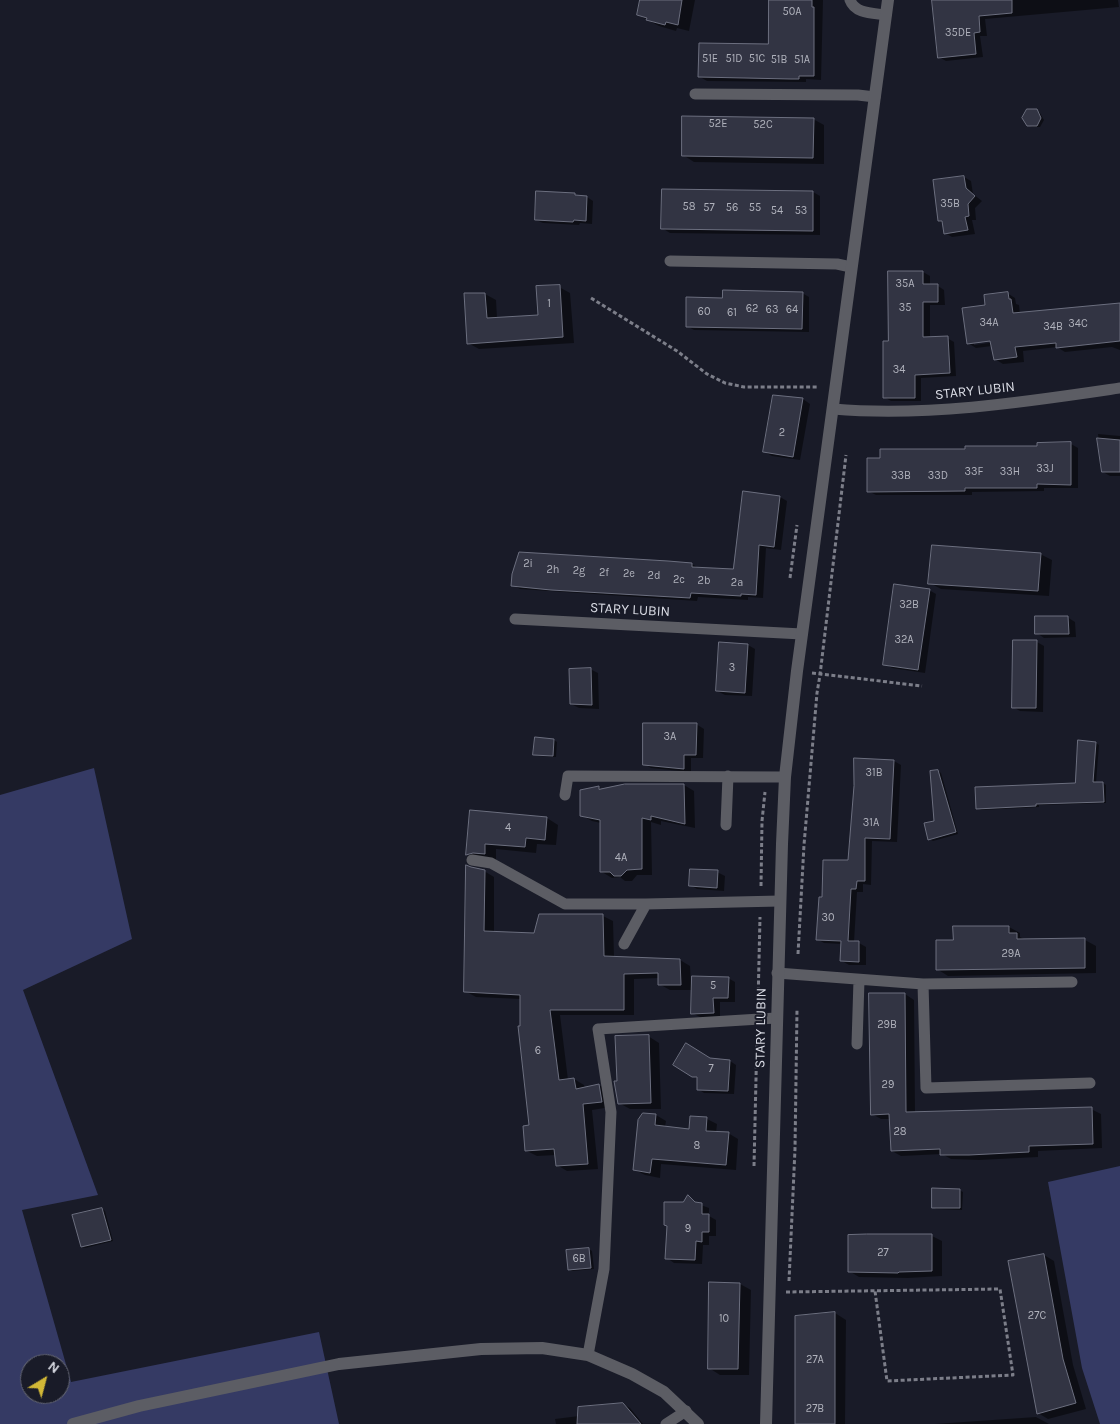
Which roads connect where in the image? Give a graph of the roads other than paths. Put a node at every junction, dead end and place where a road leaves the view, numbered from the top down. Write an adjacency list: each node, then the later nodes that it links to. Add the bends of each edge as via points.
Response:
1 (850, 0): 3 (lane, via 857,10)
2 (888, 0): 3 (street, STARY LUBIN)
3 (886, 15): 5 (street, STARY LUBIN)
4 (695, 94): 5 (lane, via 858,94)
5 (875, 97): 7 (street, STARY LUBIN)
6 (670, 261): 7 (lane)
7 (851, 266): 9 (street, STARY LUBIN)
8 (1120, 388): 9 (lane, STARY LUBIN, via 940,410)
9 (832, 409): 11 (street, STARY LUBIN)
10 (515, 618): 11 (lane, STARY LUBIN)
11 (802, 634): 13 (street, STARY LUBIN)
12 (728, 776): 13 (lane); 14 (lane, via 568,776); 15 (lane)
13 (786, 777): 17 (street, STARY LUBIN)
14 (565, 795)
15 (726, 825)
16 (472, 860): 18 (lane, via 491,863 565,904)
17 (780, 901): 18 (lane); 20 (street, STARY LUBIN)
18 (646, 904): 19 (lane)
19 (624, 944)
20 (777, 974): 21 (lane); 24 (street, STARY LUBIN)
21 (859, 980): 23 (lane); 25 (lane)
22 (1072, 982): 23 (lane)
23 (923, 984): 26 (lane, via 926,1088)
24 (776, 1018): 27 (lane, via 598,1029 611,1112 604,1269); 32 (street, STARY LUBIN)
25 (857, 1044)
26 (1090, 1083)
27 (588, 1355): 28 (street, via 664,1392); 29 (street, via 542,1348 481,1350 339,1364 139,1406)
28 (686, 1411): 30 (lane); 31 (street)
29 (73, 1424)
30 (666, 1424)
31 (698, 1424)
32 (766, 1424)

